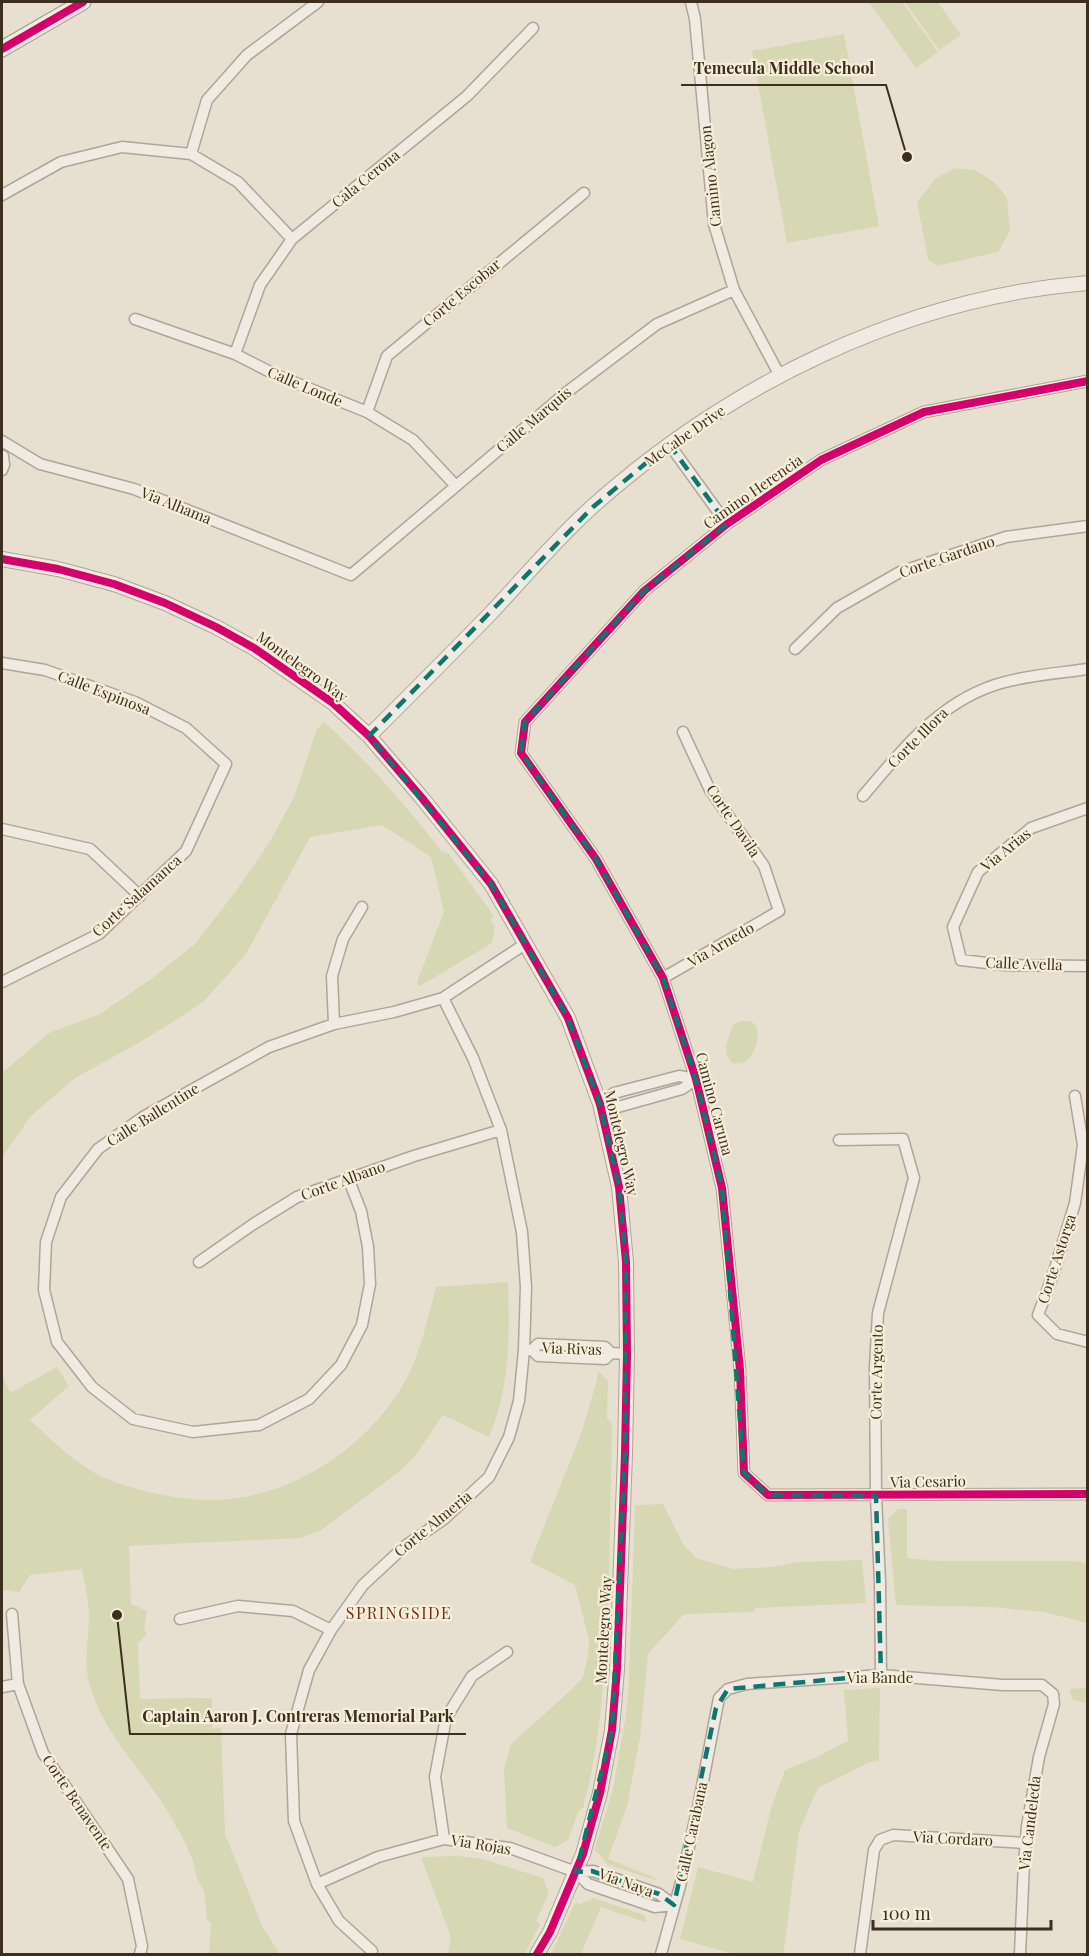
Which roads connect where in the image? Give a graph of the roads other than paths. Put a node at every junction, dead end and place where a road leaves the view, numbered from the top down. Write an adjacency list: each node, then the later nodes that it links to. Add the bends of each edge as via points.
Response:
1 (83, 2): 5 (main road)
2 (318, 2): 6 (street, via 247,55 207,100)
3 (692, 2): 11 (street, Camino Alagon, via 714,224)
4 (533, 28): 9 (street, Cala Cerona, via 467,96)
5 (2, 50)
6 (191, 154): 8 (street, via 122,147 61,162); 9 (street, via 238,182)
7 (584, 193): 16 (street, Corte Escobar, via 387,356)
8 (2, 195)
9 (292, 239): 13 (street, Cala Cerona, via 260,285)
10 (1088, 283): 14 (street, McCabe Drive, via 1012,293 962,305 896,325)
11 (734, 290): 14 (street, Camino Alagon); 21 (street, Calle Marquis, via 657,324 567,392)
12 (135, 319): 13 (street, Calle Londe)
13 (235, 354): 16 (street, Calle Londe)
14 (779, 374): 18 (street, McCabe Drive)
15 (1088, 381): 22 (street, Camino Herencia, via 924,412 822,460)
16 (367, 412): 21 (street, Calle Londe, via 413,440)
17 (5, 444): 19 (street); 25 (street, Via Alhama, via 40,464 134,489)
18 (669, 444): 22 (street); 30 (street, McCabe Drive, via 593,507)
19 (2, 456): 20 (street)
20 (2, 470)
21 (456, 486): 25 (street, Calle Marquis)
22 (727, 524): 31 (street, Camino Herencia, via 644,591 525,722)
23 (1088, 525): 26 (street, Corte Gardano, via 1006,537 900,572 837,608)
24 (2, 559): 30 (street, Montelegro Way, via 114,584 216,627 291,672)
25 (351, 575)
26 (795, 649)
27 (2, 663): 32 (street, Calle Espinosa, via 45,670 135,702 186,728)
28 (1088, 669): 33 (street, Corte Illora, via 1005,681 962,698 940,712)
29 (683, 732): 38 (street, Corte Davila, via 710,790 764,867)
30 (369, 736): 39 (street, Montelegro Way, via 491,884)
31 (521, 753): 42 (street, Camino Caruna, via 596,859)
32 (226, 764): 36 (street, Corte Salamanca, via 186,851)
33 (863, 796)
34 (1088, 808): 40 (street, Via Arias, via 1031,828 978,872 953,927)
35 (2, 829): 36 (street, via 90,849)
36 (140, 896): 43 (street, Corte Salamanca, via 99,934)
37 (362, 907): 45 (street, via 343,939 333,976)
38 (779, 912): 42 (street, Via Arnedo)
39 (525, 944): 44 (street, Calle Ballentine); 48 (street, Montelegro Way, via 568,1018)
40 (961, 960): 41 (street, Calle Avella)
41 (1088, 966)
42 (663, 978): 46 (street, Camino Caruna)
43 (2, 982)
44 (442, 998): 45 (street, Calle Ballentine); 49 (street, Corte Almeria, via 473,1058)
45 (334, 1024): 51 (street, Calle Ballentine, via 269,1047 143,1117 98,1149 61,1197 46,1242 44,1290 57,1342 92,1387 133,1419 193,1432 259,1425 309,1399 341,1365 362,1325 370,1284 361,1211)
46 (696, 1079): 48 (street, via 682,1089 618,1107); 57 (street, Camino Caruna, via 722,1188 740,1370 744,1473)
47 (1075, 1096): 53 (street, Corte Astorga, via 1083,1145 1075,1203 1038,1315 1057,1334)
48 (600, 1104): 55 (street, Montelegro Way, via 619,1187 626,1262)
49 (501, 1130): 51 (street, Corte Albano); 54 (street, Corte Almeria, via 522,1232)
50 (839, 1140): 58 (street, Corte Argento, via 903,1138 914,1178 878,1312)
51 (348, 1178): 52 (street, Corte Albano, via 297,1197)
52 (200, 1262)
53 (1088, 1342)
54 (528, 1350): 55 (street, Via Rivas, via 538,1344 605,1347 611,1353); 61 (street, Corte Almeria, via 512,1428 489,1477 363,1585)
55 (627, 1354): 70 (street, Montelegro Way, via 612,1730 600,1793)
56 (1088, 1494): 58 (street, Via Cesario)
57 (768, 1495): 58 (street, Via Cesario)
58 (876, 1496): 63 (street, Corte Argento)
59 (12, 1614): 64 (street, Corte Benavente)
60 (180, 1619): 61 (street, via 238,1606 293,1611)
61 (331, 1630): 71 (street, Corte Almeria, via 309,1670 291,1734 294,1821)
62 (507, 1652): 68 (street, via 472,1676 446,1718 435,1777)
63 (881, 1675): 66 (street, Via Bande, via 1042,1686); 67 (street, Via Bande, via 747,1684 728,1689)
64 (18, 1684): 65 (street); 74 (street, Corte Benavente, via 43,1753 128,1879 142,1946)
65 (2, 1687)
66 (1053, 1694): 69 (street, Via Candeleda)
67 (716, 1708): 72 (street, Calle Carabana, via 698,1807)
68 (444, 1839): 70 (street, Via Rojas, via 510,1848); 71 (street, Via Rojas, via 378,1857)
69 (1026, 1843): 77 (street, Via Cordaro, via 893,1835 880,1840 874,1850); 78 (street, Via Candeleda)
70 (576, 1872): 72 (street, Via Naya, via 588,1884 655,1907); 75 (street, Montelegro Way)
71 (317, 1884): 73 (street, Corte Almeria, via 339,1921)
72 (674, 1905): 76 (street, Calle Carabana)
73 (372, 1951)
74 (140, 1954)
75 (537, 1954)
76 (661, 1954)
77 (860, 1954)
78 (1020, 1954)

